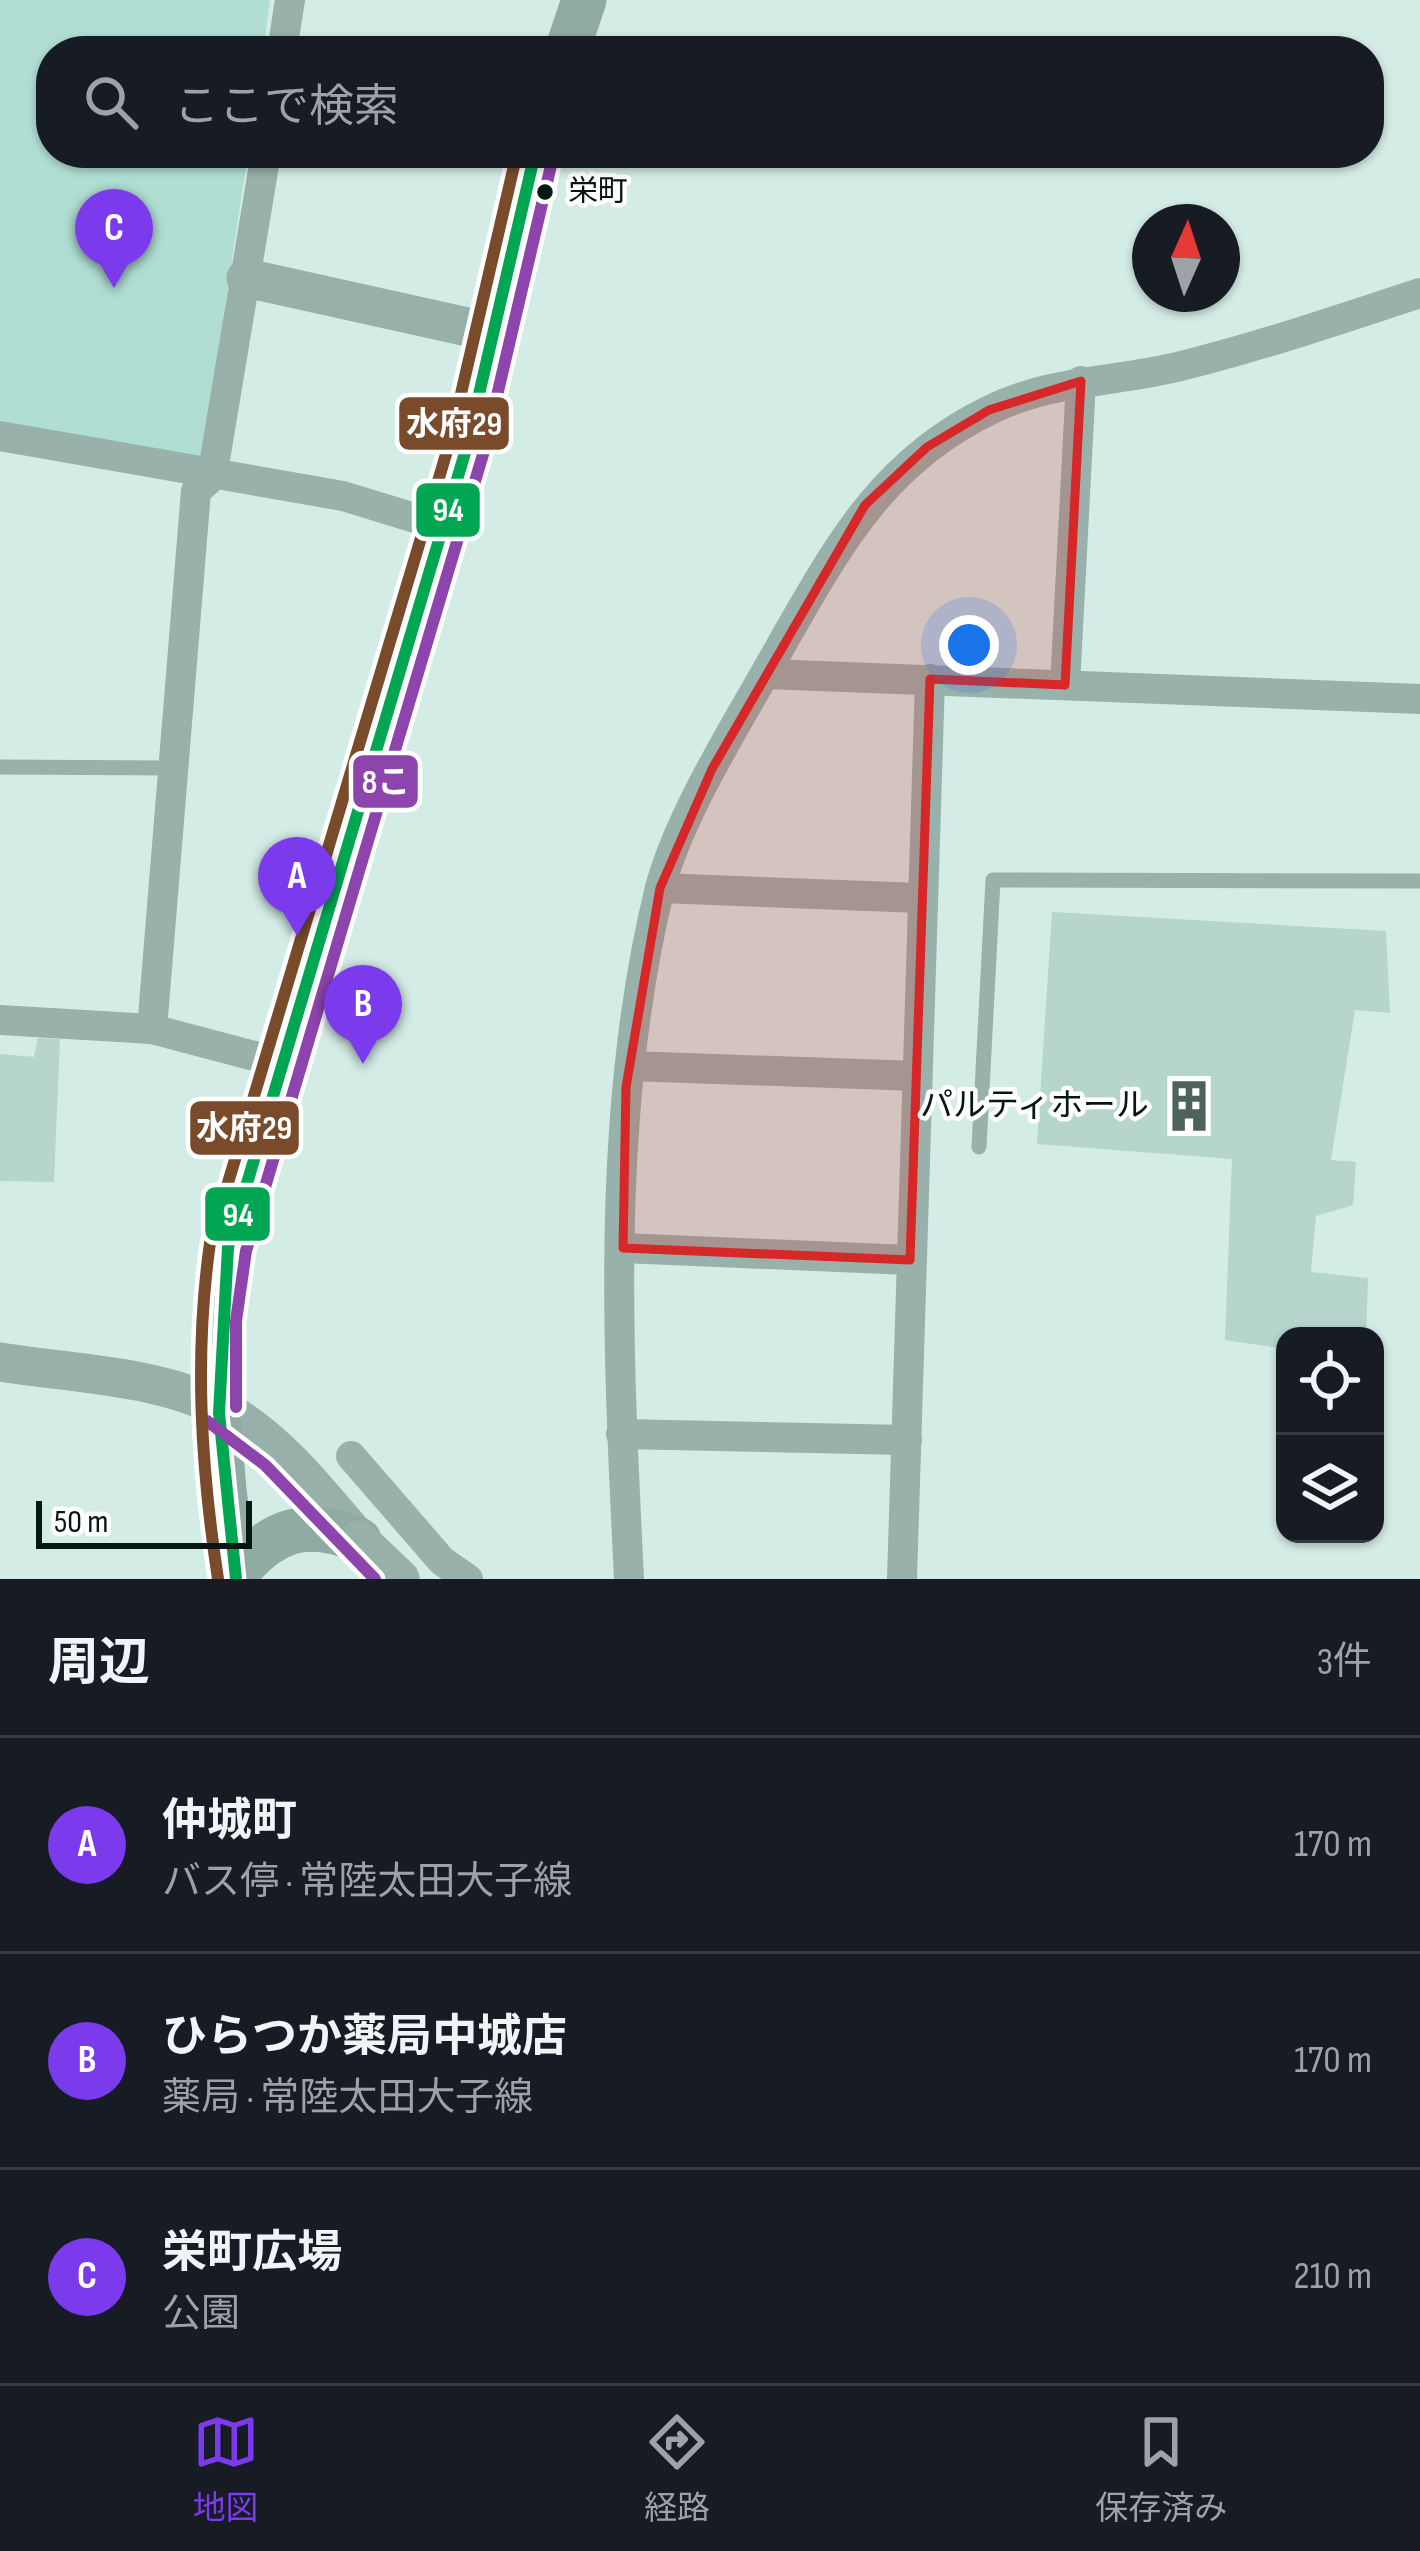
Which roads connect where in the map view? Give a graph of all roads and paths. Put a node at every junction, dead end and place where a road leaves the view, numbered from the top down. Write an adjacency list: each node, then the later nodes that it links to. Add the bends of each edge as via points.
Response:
1 (290, 0): 3 (street)
2 (584, 0): 4 (main road)
3 (284, 36)
4 (572, 36)
5 (264, 168): 7 (street)
6 (531, 168): 9 (main road)
7 (246, 278): 9 (street); 12 (street)
8 (1420, 293): 10 (street, via 1173,368)
9 (490, 332): 13 (main road)
10 (1081, 380): 14 (street, via 989,410 927,447 865,505); 16 (street)
11 (0, 436): 12 (street)
12 (212, 477): 13 (street, via 343,496); 19 (street, via 196,491)
13 (444, 527): 25 (main road)
14 (766, 674): 15 (street); 21 (street, via 712,769)
15 (930, 679): 16 (street); 22 (street)
16 (1065, 686): 17 (street)
17 (1420, 699)
18 (0, 767): 19 (lane)
19 (171, 768): 24 (street)
20 (1420, 881): 28 (lane, via 993,880)
21 (660, 888): 22 (street); 26 (street)
22 (920, 898): 27 (street)
23 (0, 1020): 24 (street)
24 (152, 1029): 25 (street)
25 (281, 1063): 32 (main road, via 228,1246)
26 (630, 1066): 27 (street); 29 (street)
27 (917, 1076): 30 (street)
28 (979, 1147)
29 (622, 1248): 30 (street); 33 (street)
30 (910, 1260): 34 (street)
31 (0, 1362): 32 (street, via 147,1386)
32 (218, 1407): 36 (street, via 278,1451); 38 (main road)
33 (622, 1434): 34 (street); 41 (street)
34 (907, 1440): 42 (street)
35 (351, 1456): 37 (street)
36 (366, 1559): 37 (street); 38 (main road, via 332,1529 280,1532); 39 (street, bridge)
37 (442, 1561): 40 (street)
38 (235, 1577)
39 (400, 1579)
40 (468, 1579)
41 (628, 1579)
42 (902, 1579)

